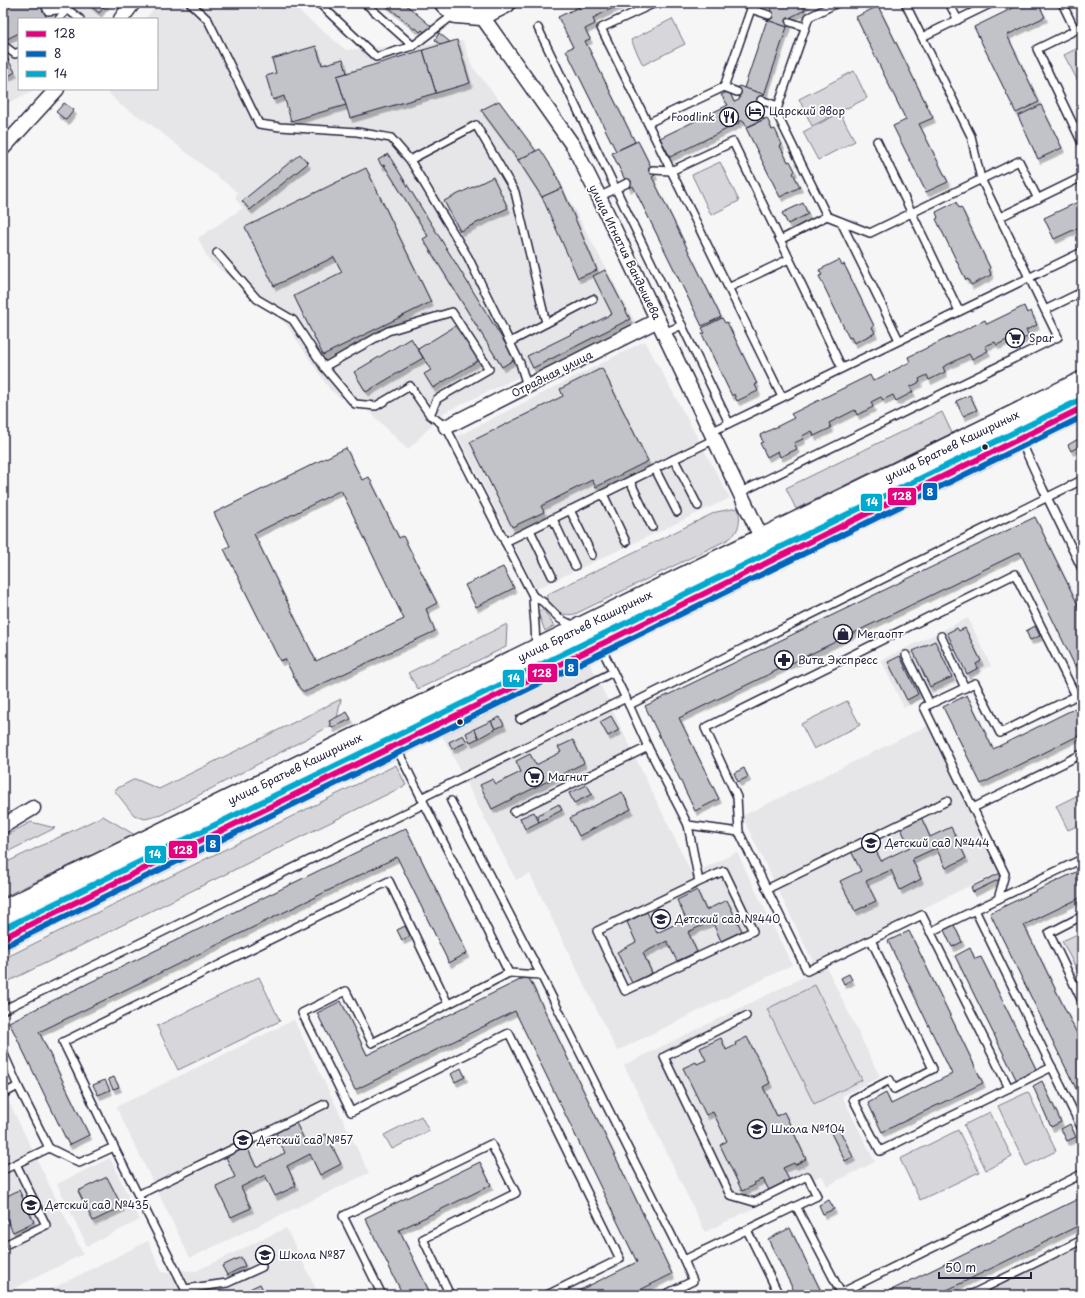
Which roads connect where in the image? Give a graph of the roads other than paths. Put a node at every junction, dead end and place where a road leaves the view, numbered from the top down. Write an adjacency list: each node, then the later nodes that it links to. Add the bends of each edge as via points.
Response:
1 (44, 3): 13 (lane, via 48,11)
2 (133, 3): 20 (street)
3 (190, 3): 40 (lane, via 208,20 259,124 356,132 391,138)
4 (319, 3): 29 (lane, via 376,56)
5 (365, 3): 29 (lane)
6 (505, 3): 16 (street)
7 (655, 3): 36 (lane, via 602,28)
8 (837, 3): 23 (lane, via 809,17)
9 (905, 3): 27 (lane)
10 (949, 3): 21 (lane)
11 (992, 3): 21 (lane)
12 (1062, 3): 26 (lane)
13 (68, 6): 18 (lane); 19 (lane)
14 (750, 6): 17 (lane); 31 (lane)
15 (450, 8): 16 (street); 29 (lane)
16 (481, 15): 47 (street, улица Игнатия Вандышева, via 574,147)
17 (769, 15)
18 (60, 18)
19 (79, 18)
20 (121, 18)
21 (958, 20): 27 (lane)
22 (790, 22): 23 (lane)
23 (806, 27): 35 (lane)
24 (1082, 27): 26 (lane)
25 (538, 28): 46 (lane)
26 (1075, 30): 38 (lane, via 1037,50)
27 (922, 37): 44 (lane, via 972,136)
28 (3, 45): 30 (lane, via 15,54)
29 (413, 46)
30 (18, 52)
31 (724, 87): 33 (lane); 36 (lane)
32 (56, 90): 39 (street)
33 (737, 92)
34 (761, 100): 35 (lane)
35 (778, 106): 50 (lane, via 776,112)
36 (648, 124): 42 (lane)
37 (877, 141): 49 (lane)
38 (1082, 143)
39 (3, 148)
40 (410, 160): 64 (lane, via 476,125 515,192); 68 (lane, via 468,257)
41 (653, 170): 42 (lane)
42 (671, 171): 53 (lane, via 733,142); 58 (lane)
43 (1082, 177): 48 (lane)
44 (982, 179): 48 (lane, via 1019,161); 49 (lane); 51 (lane)
45 (627, 183): 46 (lane)
46 (616, 188): 47 (lane); 65 (lane)
47 (599, 197): 63 (street, улица Игнатия Вандышева)
48 (1038, 199): 51 (lane)
49 (912, 214): 52 (lane, via 870,233); 62 (lane)
50 (827, 216): 52 (lane); 53 (lane)
51 (1000, 217): 57 (lane)
52 (841, 222): 67 (lane)
53 (780, 240): 56 (lane)
54 (1082, 252): 57 (lane)
55 (217, 253): 69 (lane, via 257,299 293,320)
56 (789, 259): 58 (lane); 70 (lane)
57 (1029, 277): 61 (lane); 62 (lane)
58 (728, 288): 73 (lane)
59 (1082, 292): 61 (lane)
60 (593, 299): 64 (lane)
61 (1045, 310): 85 (lane, via 1058,337)
62 (959, 311): 67 (lane)
63 (658, 320): 66 (street, улица Игнатия Вандышева); 72 (street, Отрадная улица)
64 (546, 323): 68 (lane)
65 (682, 325): 66 (lane); 77 (lane)
66 (664, 334): 79 (street, улица Игнатия Вандышева)
67 (899, 340): 70 (lane)
68 (510, 342): 72 (lane)
69 (324, 368): 75 (lane, via 355,404 376,406 410,386); 75 (lane, via 388,331 452,312 488,369 437,399)
70 (842, 368): 73 (lane)
71 (1082, 382): 76 (main road, улица Братьев Кашириных)
72 (527, 386): 78 (street, Отрадная улица)
73 (782, 397): 77 (lane)
74 (1082, 408): 80 (main road, улица Братьев Кашириных)
75 (430, 415): 78 (lane)
76 (1011, 418): 80 (lane); 94 (main road, улица Братьев Кашириных)
77 (728, 423): 79 (lane)
78 (446, 427): 95 (lane)
79 (713, 436): 81 (lane); 85 (street, улица Игнатия Вандышева)
80 (1021, 439): 87 (lane); 104 (main road, улица Братьев Кашириных)
81 (674, 459): 82 (lane); 88 (lane)
82 (655, 469): 84 (lane); 90 (lane)
83 (1082, 480): 87 (lane)
84 (630, 481): 86 (lane); 92 (lane)
85 (739, 492): 94 (street, улица Игнатия Вандышева)
86 (603, 494): 89 (lane); 96 (lane)
87 (1047, 497): 99 (lane); 110 (lane)
88 (698, 506)
89 (570, 510): 91 (lane); 97 (lane)
90 (677, 512)
91 (553, 519): 93 (lane); 98 (lane)
92 (652, 527)
93 (530, 530): 95 (lane); 100 (lane)
94 (762, 539): 102 (main road, улица Братьев Кашириных)
95 (505, 542): 101 (lane)
96 (626, 542)
97 (592, 555)
98 (575, 566)
99 (1082, 569)
100 (552, 576)
101 (533, 596): 102 (lane, via 543,602 560,620); 105 (lane)
102 (579, 629): 105 (main road, улица Братьев Кашириных)
103 (941, 636): 108 (lane)
104 (600, 645): 107 (lane); 114 (main road, улица Братьев Кашириных)
105 (535, 650): 113 (main road, улица Братьев Кашириных)
106 (906, 655): 111 (lane)
107 (613, 672): 110 (lane); 112 (lane)
108 (965, 688): 109 (lane, via 975,683 1000,733); 111 (lane)
109 (1079, 695): 125 (lane, via 1015,574 705,728 737,797)
110 (627, 701): 115 (lane); 117 (lane)
111 (930, 704): 121 (lane, via 924,707)
112 (520, 719)
113 (385, 725): 114 (lane); 131 (main road, улица Братьев Кашириных)
114 (395, 746): 117 (lane); 134 (main road, улица Братьев Кашириных)
115 (648, 747): 122 (lane); 124 (lane)
116 (1082, 754): 121 (lane)
117 (422, 801): 136 (lane); 140 (lane)
118 (451, 801): 137 (lane)
119 (947, 801): 128 (lane)
120 (33, 808): 123 (street)
121 (973, 808): 129 (lane, via 1005,874)
122 (514, 812)
123 (5, 823)
124 (688, 825): 125 (lane); 127 (lane)
125 (739, 832): 128 (lane)
126 (1082, 859): 129 (lane)
127 (699, 882): 127 (lane, via 724,871 753,931 625,991 597,931)
128 (767, 889): 135 (lane, via 807,971)
129 (998, 900): 130 (lane)
130 (975, 910): 133 (lane); 143 (lane)
131 (3, 912)
132 (1082, 916): 138 (lane, via 1049,933)
133 (930, 932): 135 (lane, via 922,915); 145 (lane)
134 (3, 938)
135 (871, 940): 145 (lane, via 933,1069 894,1089 890,1080 853,1098 880,1151)
136 (509, 973): 137 (lane); 139 (lane)
137 (541, 975): 159 (lane)
138 (1082, 1001)
139 (448, 1004): 149 (lane, via 389,881 63,1042); 163 (lane, via 372,1043 346,991 302,1013 351,1112 509,1033 620,1259)
140 (3, 1010)
141 (746, 1016): 155 (lane, via 664,1057 730,1195 754,1202 807,1176 817,1196)
142 (3, 1052): 144 (lane)
143 (1052, 1067): 145 (lane); 148 (lane)
144 (18, 1086): 146 (lane); 150 (lane)
145 (1009, 1088)
146 (3, 1094)
147 (325, 1104): 154 (lane)
148 (1082, 1129)
149 (114, 1147): 150 (lane, via 79,1163); 154 (lane)
150 (49, 1148): 151 (lane)
151 (16, 1164): 152 (lane); 158 (lane, via 46,1225)
152 (3, 1170)
153 (1082, 1174): 155 (lane, via 841,1293)
154 (138, 1196): 160 (lane, via 185,1289 227,1283)
155 (796, 1206): 156 (lane)
156 (747, 1230): 159 (lane); 165 (lane)
157 (1082, 1240): 166 (lane)
158 (3, 1246)
159 (684, 1260): 164 (lane, via 693,1281)
160 (262, 1267)
161 (382, 1295): 162 (lane, via 343,1216 491,1144 516,1193 423,1240)
162 (450, 1295)
163 (547, 1295)
164 (664, 1295)
165 (779, 1295)
166 (970, 1295)

